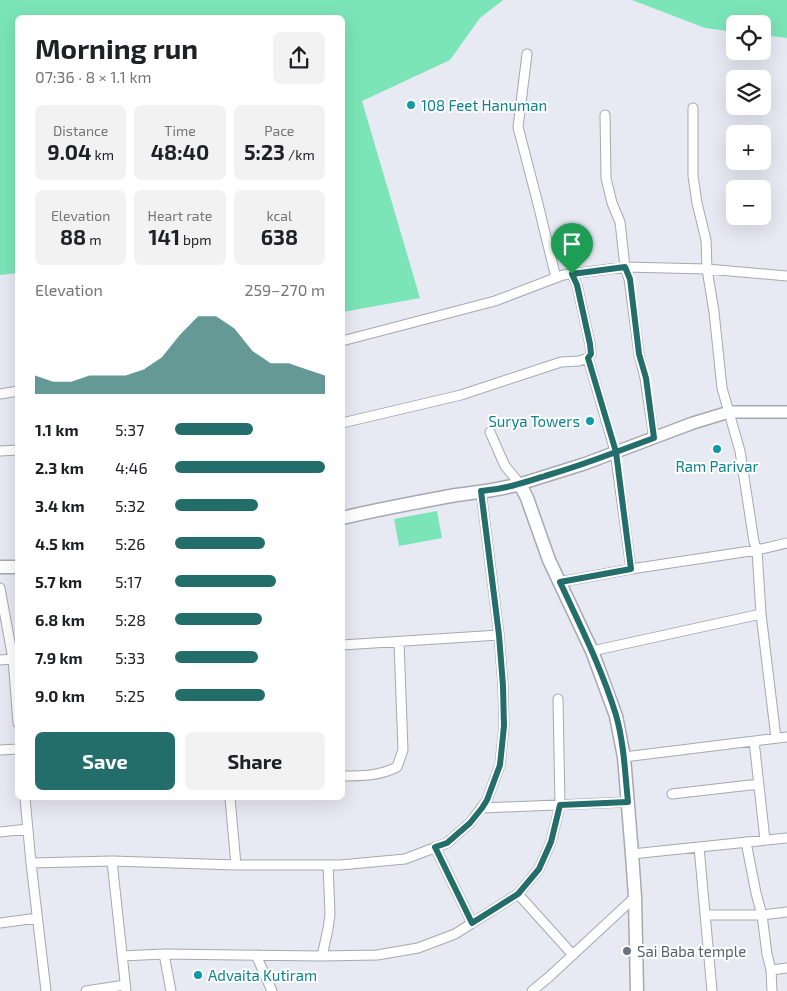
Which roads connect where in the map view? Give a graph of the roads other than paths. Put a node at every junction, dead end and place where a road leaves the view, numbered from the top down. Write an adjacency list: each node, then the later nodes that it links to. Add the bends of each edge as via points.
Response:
1 (527, 54): 8 (street, via 518,127)
2 (694, 108): 5 (street, via 693,176 706,240)
3 (605, 115): 4 (street, via 606,178 620,222)
4 (625, 267): 5 (street); 6 (street); 17 (street, via 630,279)
5 (707, 269): 7 (street); 13 (street, via 722,388)
6 (572, 274): 8 (street); 10 (street, via 590,344)
7 (787, 276)
8 (556, 278): 9 (street, via 495,301)
9 (345, 340)
10 (588, 358): 15 (street, via 560,362 461,395); 20 (street)
11 (15, 392): 12 (street)
12 (0, 394)
13 (729, 412): 14 (street); 17 (street); 25 (street, via 740,451)
14 (787, 412)
15 (345, 422)
16 (490, 432): 21 (street, via 506,466)
17 (654, 438): 20 (street)
18 (15, 450): 19 (street)
19 (0, 451)
20 (616, 452): 21 (street); 28 (street)
21 (520, 484): 22 (main road); 29 (main road)
22 (481, 491): 23 (main road); 32 (street)
23 (345, 517)
24 (787, 543): 25 (street)
25 (757, 550): 28 (street); 31 (street)
26 (15, 567): 27 (main road)
27 (0, 568)
28 (631, 569): 29 (street)
29 (560, 582): 35 (main road)
30 (0, 588): 36 (street)
31 (762, 614): 35 (street); 40 (street)
32 (499, 635): 33 (street); 52 (street, via 504,726 500,765)
33 (398, 642): 34 (street); 45 (street, via 403,750 397,767 376,775)
34 (345, 645)
35 (592, 651): 44 (main road, via 616,716)
36 (15, 659): 37 (street)
37 (0, 660)
38 (558, 699): 51 (street)
39 (787, 737): 40 (street)
40 (776, 738): 41 (street)
41 (754, 741): 44 (street); 46 (street)
42 (15, 749): 43 (street)
43 (0, 750)
44 (624, 758): 50 (main road)
45 (345, 776)
46 (759, 784): 47 (street); 56 (street)
47 (672, 794)
48 (25, 800): 53 (street)
49 (230, 800): 63 (street)
50 (628, 802): 51 (street); 60 (main road)
51 (560, 805): 52 (street); 65 (street, via 551,842 539,869)
52 (482, 808): 58 (street, via 447,843)
53 (28, 829): 54 (street); 62 (street)
54 (0, 832)
55 (787, 838): 56 (street)
56 (766, 840): 57 (street)
57 (746, 842): 59 (street); 69 (street)
58 (435, 847): 64 (street, via 405,859); 72 (street)
59 (699, 847): 60 (street); 68 (street)
60 (632, 854): 66 (main road)
61 (112, 861): 62 (street); 63 (street); 76 (street)
62 (31, 863): 70 (street)
63 (236, 865): 64 (street)
64 (328, 865): 77 (street, via 330,914)
65 (518, 894): 72 (street); 74 (street)
66 (635, 897): 74 (street); 86 (main road)
67 (787, 912): 69 (street)
68 (706, 915): 69 (street); 87 (street)
69 (762, 915): 79 (street)
70 (37, 918): 71 (street); 81 (street)
71 (0, 923)
72 (472, 923): 77 (street, via 418,948 377,955)
73 (164, 954): 75 (street); 76 (street); 83 (street)
74 (573, 954): 85 (street)
75 (256, 955): 77 (street); 84 (street)
76 (122, 956): 80 (street)
77 (322, 956)
78 (787, 968): 79 (street)
79 (771, 970): 88 (street)
80 (126, 988): 82 (street)
81 (46, 991)
82 (86, 991)
83 (171, 991)
84 (272, 991)
85 (532, 991)
86 (637, 991)
87 (712, 991)
88 (772, 991)

